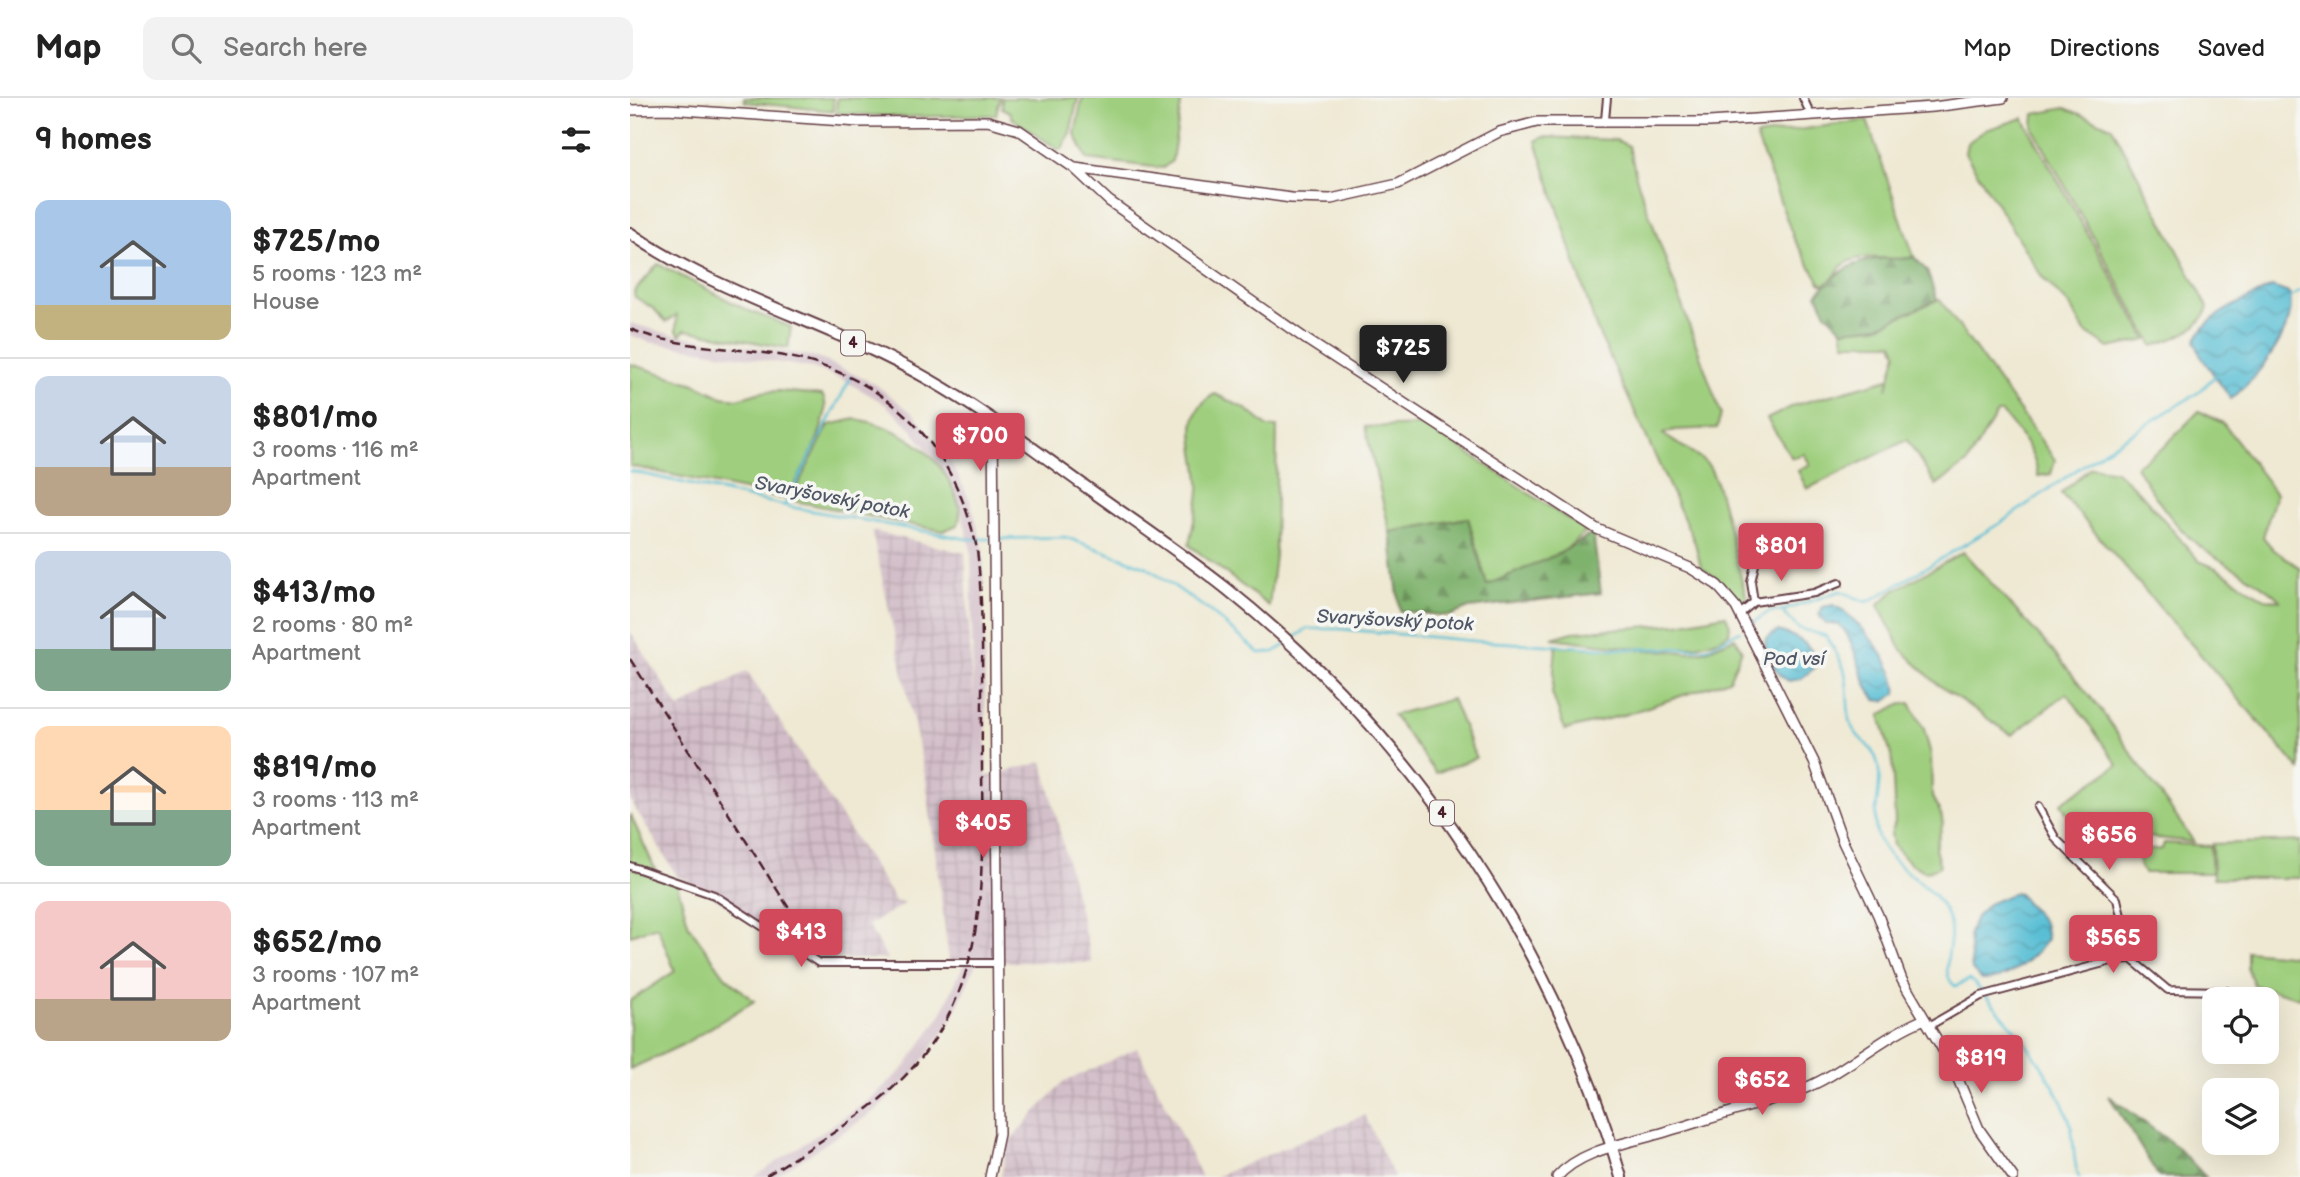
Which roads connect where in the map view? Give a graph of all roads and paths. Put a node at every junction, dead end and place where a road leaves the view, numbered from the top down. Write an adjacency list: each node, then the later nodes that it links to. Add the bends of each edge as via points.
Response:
1 (1607, 98): 6 (street)
2 (1803, 98): 5 (street)
3 (2003, 98): 5 (street)
4 (630, 110): 7 (street, via 667,108 859,122 988,121 1018,130)
5 (1811, 115): 6 (street, via 1709,122)
6 (1605, 120): 7 (street, via 1537,122 1499,132 1398,184 1331,200)
7 (1074, 168): 13 (street, via 1109,201 1307,340 1597,529 1690,568 1717,585)
8 (630, 233): 9 (main road, 4, via 699,273 911,370)
9 (993, 421): 17 (street); 20 (main road, 4, via 1226,588 1294,647 1396,754 1497,894 1557,1004)
10 (1801, 544): 12 (street, via 1759,547 1751,582)
11 (1839, 583): 12 (street, via 1814,593)
12 (1755, 602): 13 (street)
13 (1740, 614): 19 (street, via 1814,762 1902,980)
14 (2038, 807): 16 (street, via 2056,839 2117,899)
15 (630, 866): 17 (street, via 714,895 819,963)
16 (2131, 959): 18 (street, via 2168,990); 19 (street, via 1985,994)
17 (998, 963): 21 (street, via 999,1134)
18 (2202, 991)
19 (1927, 1022): 20 (street, via 1887,1036 1799,1090); 24 (street, via 1979,1129)
20 (1613, 1148): 22 (street, via 1564,1168); 23 (main road, 4)
21 (990, 1177)
22 (1557, 1177)
23 (1621, 1177)
24 (2013, 1177)

